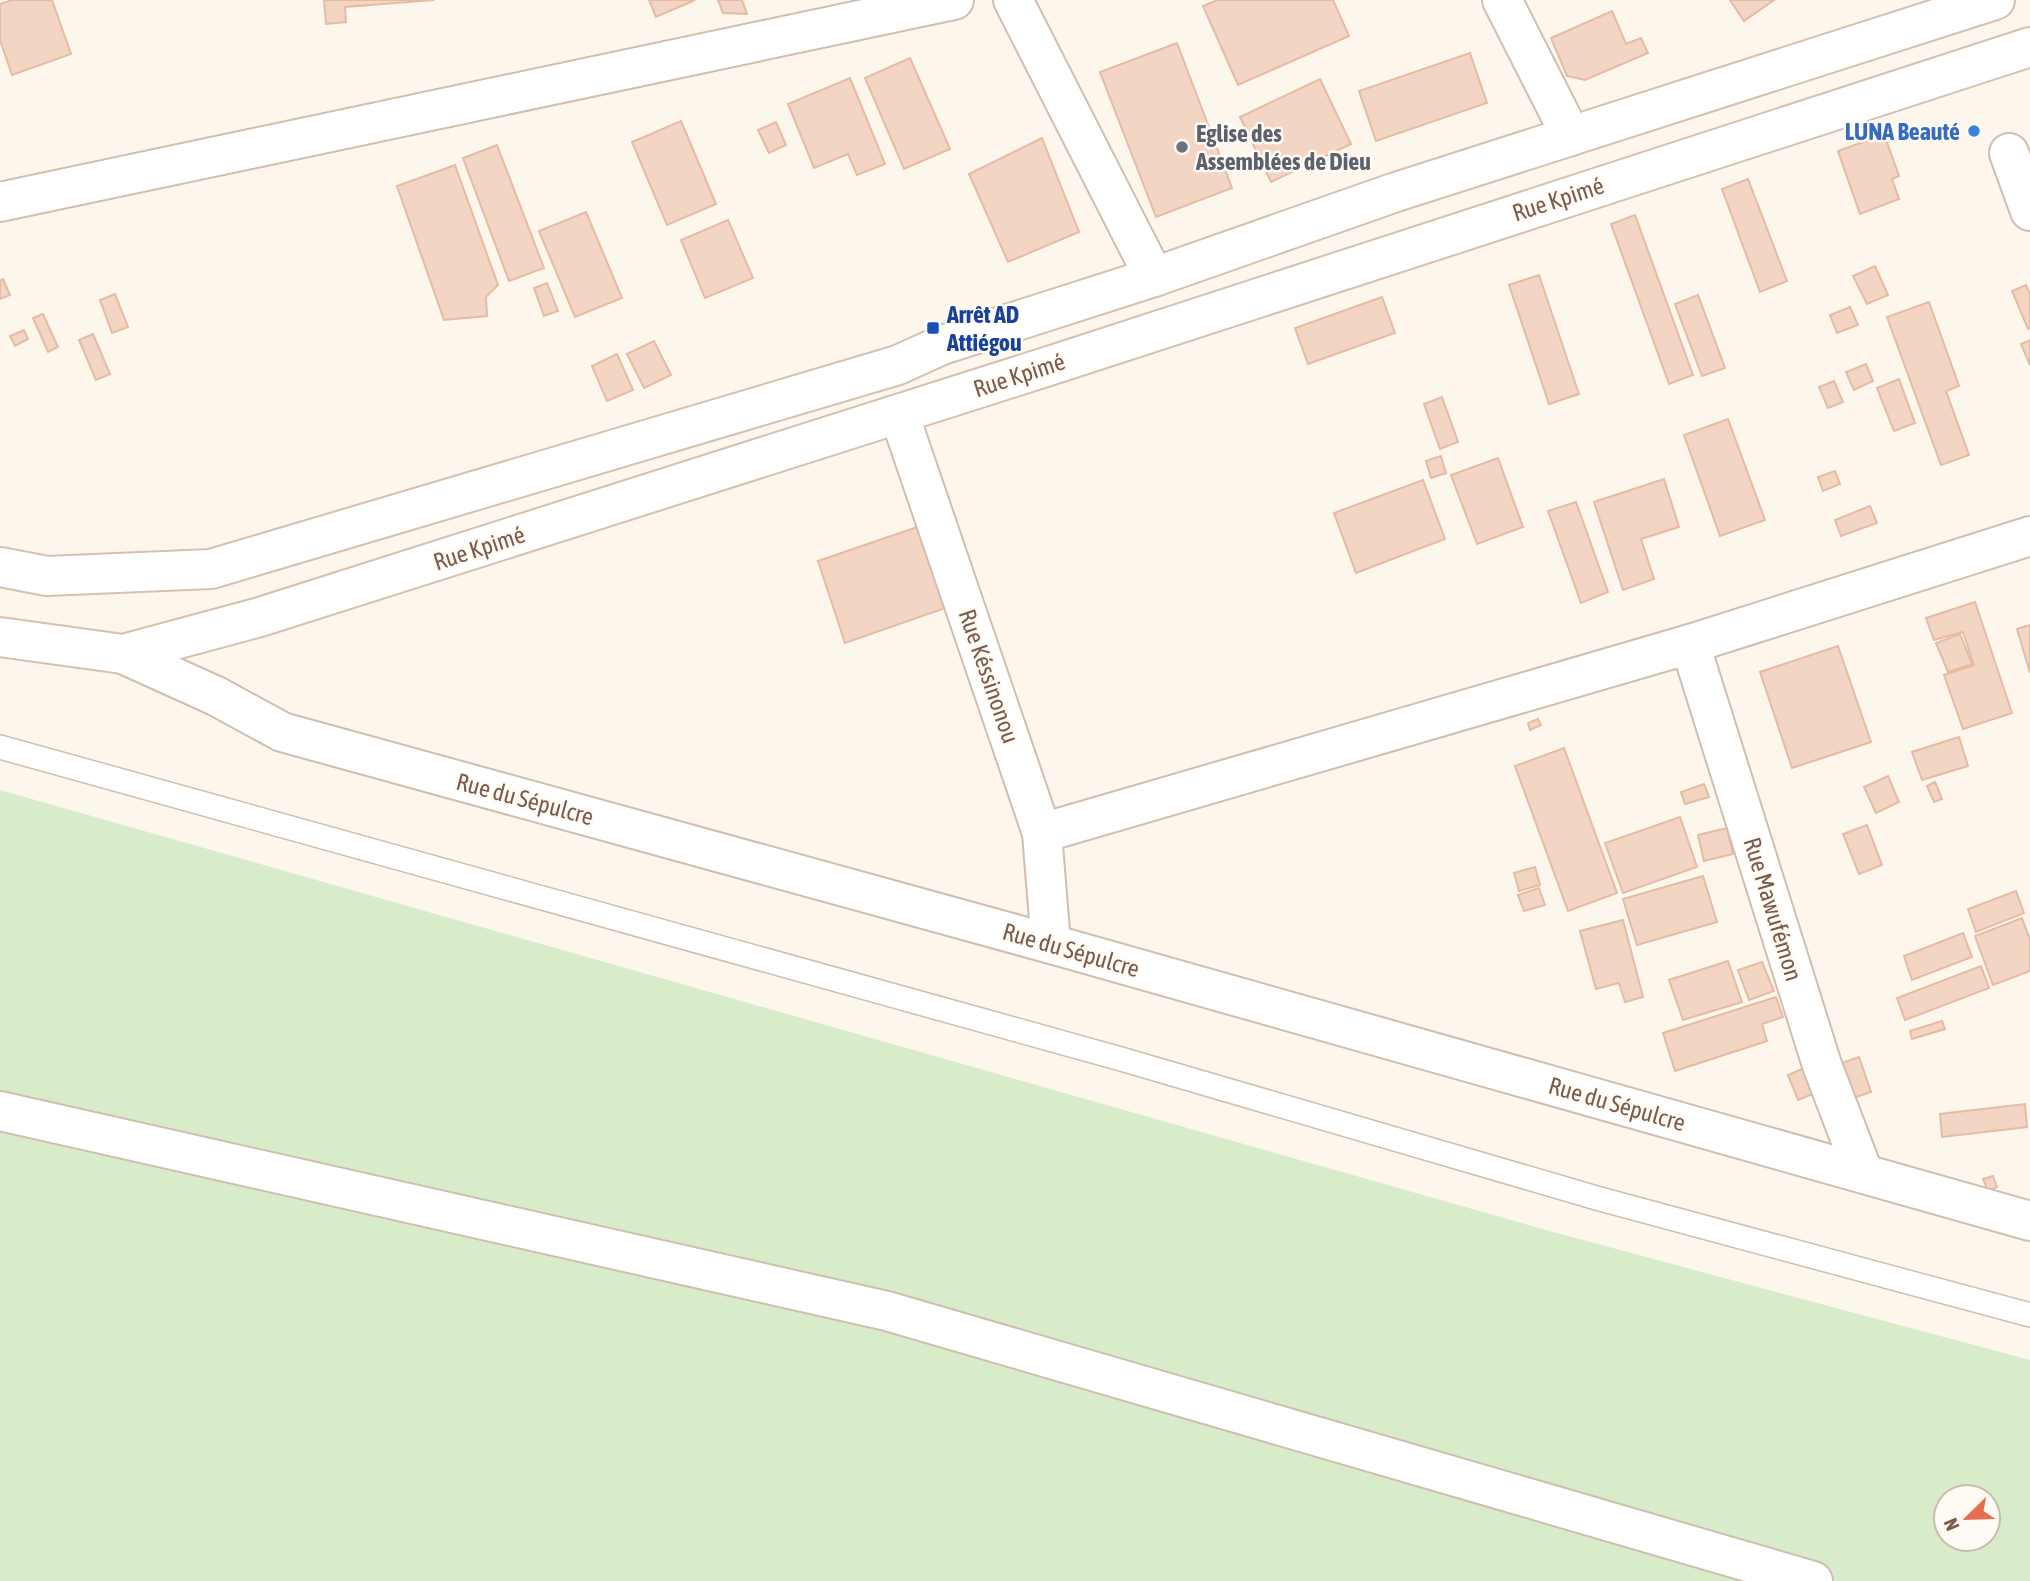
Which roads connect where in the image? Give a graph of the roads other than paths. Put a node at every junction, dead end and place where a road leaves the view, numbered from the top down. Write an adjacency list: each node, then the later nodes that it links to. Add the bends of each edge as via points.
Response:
1 (954, 0): 8 (street)
2 (1013, 0): 10 (street)
3 (1502, 0): 6 (street)
4 (1996, 0): 6 (street)
5 (2030, 47): 11 (street, Rue Kpimé)
6 (1571, 136): 10 (street, via 1396,191)
7 (2009, 153): 9 (street)
8 (0, 202)
9 (2030, 211)
10 (1154, 277): 13 (street, via 942,345 898,365 211,569 47,576)
11 (899, 414): 16 (street, Rue Kpimé, via 260,617); 18 (street, Rue Késsinonou)
12 (2030, 536): 15 (street)
13 (0, 568)
14 (0, 637): 16 (street, Rue Kpimé)
15 (1690, 644): 18 (street); 21 (street, Rue Mawufémon, via 1822,1065)
16 (123, 654): 19 (street, Rue du Sépulcre, via 282,732)
17 (0, 747): 23 (lane, via 1108,1056 1600,1199)
18 (1042, 833): 19 (street, Rue Késsinonou)
19 (1051, 944): 21 (street, Rue du Sépulcre)
20 (0, 1111): 24 (street, via 887,1311)
21 (1863, 1172): 22 (street, Rue du Sépulcre)
22 (2030, 1221)
23 (2030, 1315)
24 (1813, 1581)

